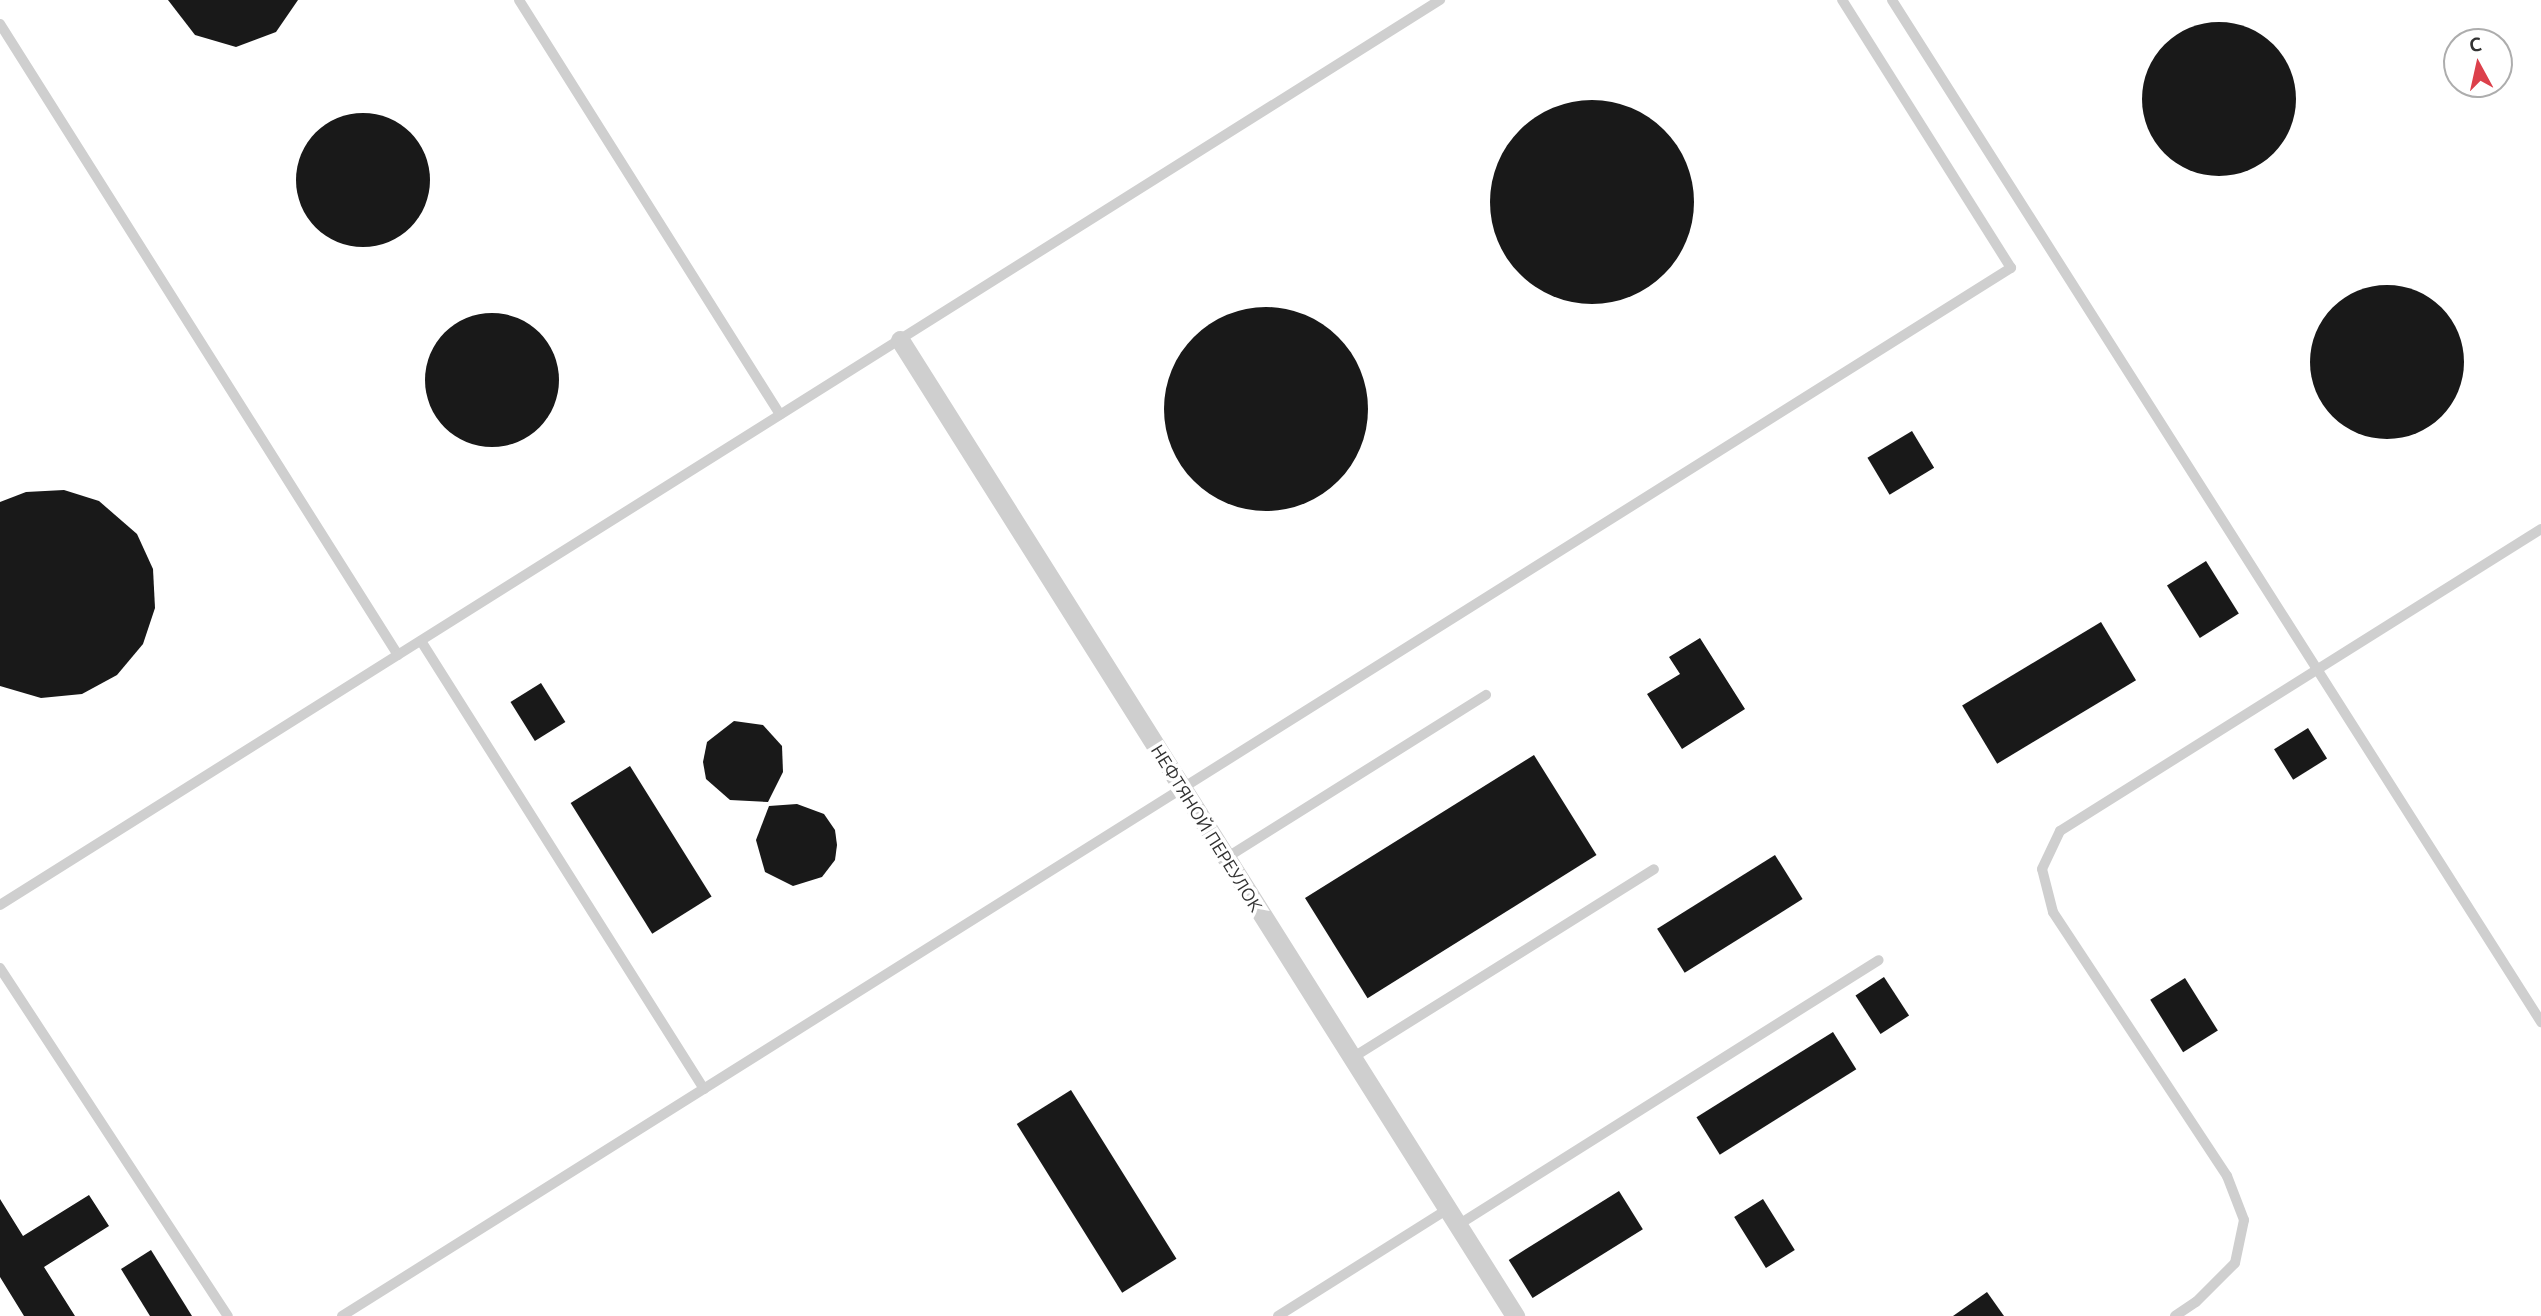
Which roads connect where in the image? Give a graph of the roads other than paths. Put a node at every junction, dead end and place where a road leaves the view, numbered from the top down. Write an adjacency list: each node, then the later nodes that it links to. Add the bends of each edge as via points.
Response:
1 (519, 0): 7 (lane)
2 (1440, 0): 6 (lane)
3 (1842, 0): 13 (lane, via 2011,268)
4 (1892, 0): 11 (lane)
5 (0, 24): 10 (lane)
6 (900, 340): 7 (lane); 13 (street, НЕФТЯНОЙ ПЕРЕУЛОК)
7 (780, 415): 9 (lane)
8 (2541, 529): 11 (lane)
9 (421, 641): 10 (lane); 21 (lane)
10 (398, 655): 16 (lane)
11 (2316, 671): 19 (lane); 27 (lane, via 2060,831 2042,869 2053,912 2227,1176 2244,1220 2235,1263)
12 (1486, 695): 14 (lane)
13 (1182, 788): 14 (street, НЕФТЯНОЙ ПЕРЕУЛОК); 21 (lane)
14 (1226, 858): 20 (street, НЕФТЯНОЙ ПЕРЕУЛОК)
15 (1654, 869): 20 (lane)
16 (0, 905)
17 (1879, 960): 22 (lane)
18 (0, 968): 23 (lane)
19 (2541, 1021)
20 (1352, 1058): 22 (street, НЕФТЯНОЙ ПЕРЕУЛОК)
21 (704, 1089): 24 (lane)
22 (1453, 1217): 25 (lane); 26 (street, НЕФТЯНОЙ ПЕРЕУЛОК)
23 (228, 1316)
24 (342, 1316)
25 (1278, 1316)
26 (1515, 1316)
27 (2175, 1316)

